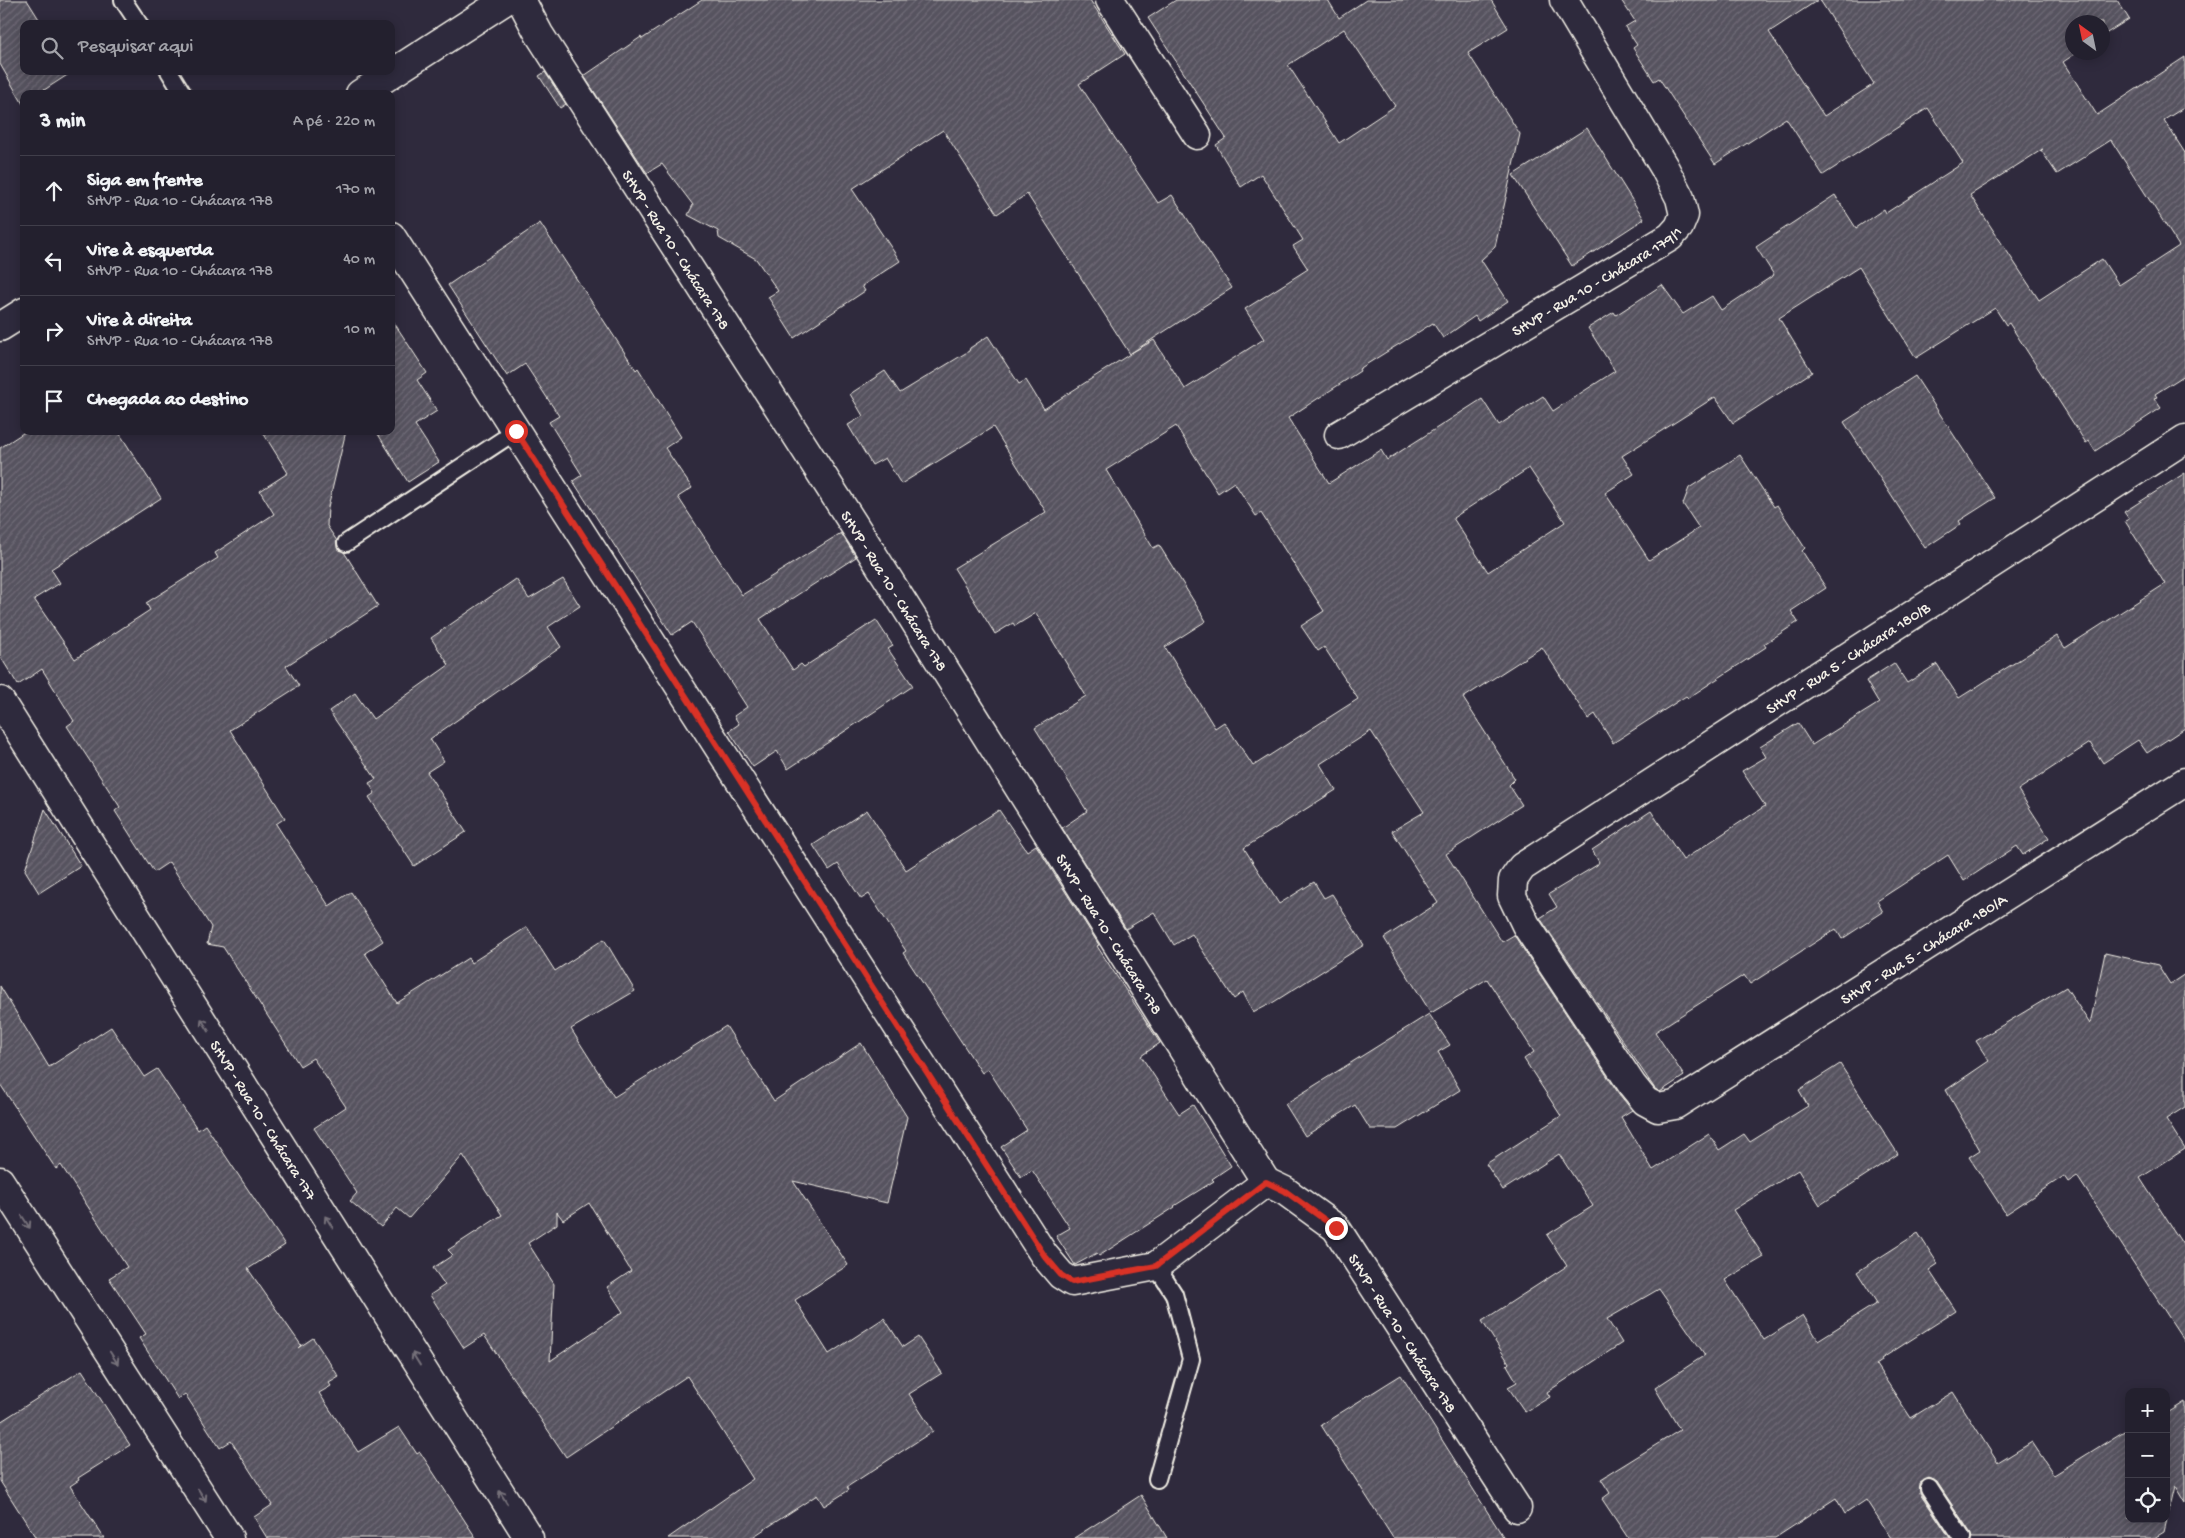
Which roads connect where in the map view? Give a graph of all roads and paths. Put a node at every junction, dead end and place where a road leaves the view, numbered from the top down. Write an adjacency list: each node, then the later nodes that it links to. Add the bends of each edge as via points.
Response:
1 (123, 0): 6 (lane)
2 (506, 0): 7 (street)
3 (521, 0): 24 (street, SHVP - Rua 10 - Chácara 178, via 539,34 860,533)
4 (1110, 0): 12 (street)
5 (1564, 0): 17 (street, SHVP - Rua 10 - Chácara 179/1, via 1680,198 1684,215 1679,227 1670,237)
6 (136, 20)
7 (395, 71)
8 (171, 75): 10 (lane)
9 (390, 75): 11 (street)
10 (181, 90)
11 (366, 90)
12 (1197, 135)
13 (395, 242): 16 (street)
14 (20, 314): 15 (street)
15 (0, 327)
16 (516, 431): 19 (lane); 25 (street, via 1044,1255 1061,1275 1072,1282)
17 (1339, 435)
18 (2185, 439): 22 (street, SHVP - Rua 5 - Chácara 180/B, via 1522,867 1513,880 1512,896 1526,926 1632,1086 1645,1101)
19 (346, 543)
20 (0, 701): 30 (street, SHVP - Rua 10 - Chácara 177, one-way to 20)
21 (2185, 782): 22 (street, SHVP - Rua 5 - Chácara 180/A, via 1675,1105)
22 (1658, 1108)
23 (0, 1181): 29 (street, one-way to 29)
24 (1266, 1182): 25 (street); 28 (street, SHVP - Rua 10 - Chácara 178, via 1285,1191 1336,1228)
25 (1156, 1266): 26 (lane, via 1174,1294 1191,1359)
26 (1157, 1479)
27 (1929, 1488): 31 (lane)
28 (1517, 1508)
29 (230, 1538)
30 (529, 1538)
31 (1962, 1538)

